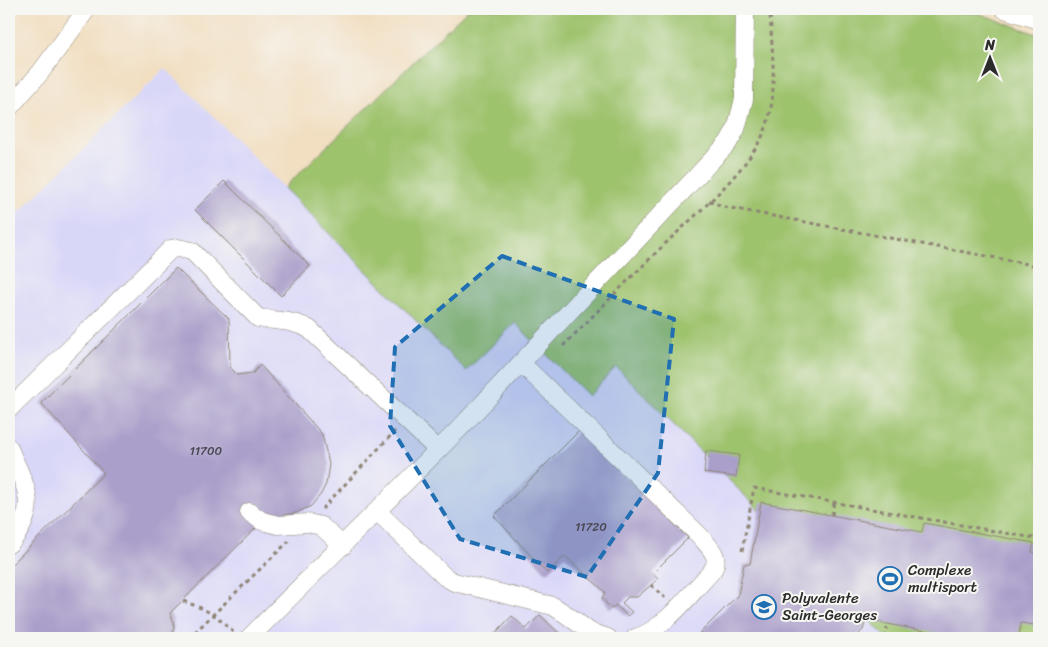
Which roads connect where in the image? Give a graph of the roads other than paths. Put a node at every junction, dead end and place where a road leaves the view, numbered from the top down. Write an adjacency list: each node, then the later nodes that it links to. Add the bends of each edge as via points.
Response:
1 (87, 9): 5 (street, via 40,73)
2 (745, 9): 6 (street, via 744,99 736,130 728,143)
3 (1004, 9): 4 (street)
4 (1039, 20)
5 (9, 108)
6 (521, 363): 9 (street); 16 (street, via 714,552 716,557 712,571 665,621 652,632)
7 (9, 410): 9 (street, via 171,249 178,248 192,251 258,318 299,323 309,329)
8 (9, 448): 12 (street, via 28,495 23,522)
9 (438, 450): 10 (street)
10 (377, 511): 13 (street); 15 (street, via 454,582 552,606 590,632)
11 (249, 512): 13 (street, via 262,521 278,525 308,523 321,526)
12 (9, 544)
13 (343, 546): 14 (street)
14 (249, 638)
15 (608, 638)
16 (634, 638)

